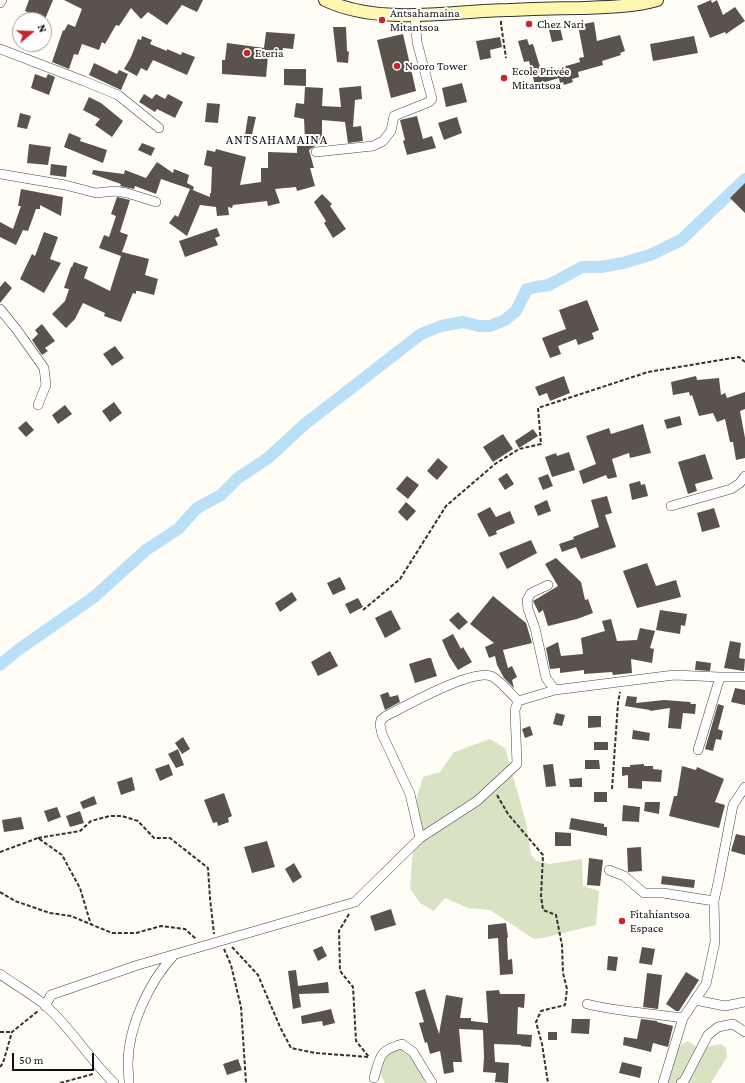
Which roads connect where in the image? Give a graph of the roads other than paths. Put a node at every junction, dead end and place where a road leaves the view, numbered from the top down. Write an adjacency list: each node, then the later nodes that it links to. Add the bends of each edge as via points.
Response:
1 (2, 0): 4 (street)
2 (325, 0): 5 (main road, via 355,10 398,16)
3 (657, 0): 5 (main road, via 643,4 607,7)
4 (0, 3)
5 (415, 15): 8 (street, via 417,42 432,99 430,102 394,116 392,131 383,141 373,146)
6 (0, 49): 7 (street, via 118,95)
7 (160, 128)
8 (316, 152)
9 (0, 174): 10 (street, via 96,193 127,193)
10 (156, 202)
11 (0, 309): 12 (street, via 44,368 46,385)
12 (38, 405)
13 (745, 476): 14 (street, via 731,489)
14 (671, 506)
15 (548, 585): 18 (street, via 531,594 527,600 546,678)
16 (745, 677): 17 (street)
17 (720, 678): 18 (street, via 674,675); 20 (street)
18 (554, 690): 19 (street)
19 (518, 701): 22 (street, via 515,710 516,764 477,801); 22 (street, via 493,677 485,674 455,682 381,720 382,734 410,794)
20 (698, 750)
21 (745, 787): 24 (street, via 733,805)
22 (420, 838): 25 (street, via 355,902)
23 (609, 870): 24 (street, via 624,876 644,893 663,893)
24 (714, 901): 27 (street, via 715,942 706,984)
25 (174, 955): 30 (street, via 51,995); 35 (street, via 164,966 144,1000 132,1036 128,1064)
26 (0, 974): 30 (street)
27 (695, 1000): 28 (street, via 725,1006); 31 (street)
28 (745, 1002)
29 (587, 1004): 31 (street)
30 (45, 1006): 34 (street)
31 (683, 1018): 37 (street)
32 (745, 1032): 38 (street, via 734,1024 718,1027 708,1035)
33 (374, 1078): 36 (street, via 381,1054 390,1047 402,1044 413,1052)
34 (114, 1083)
35 (130, 1083)
36 (432, 1083)
37 (663, 1083)
38 (681, 1083)

